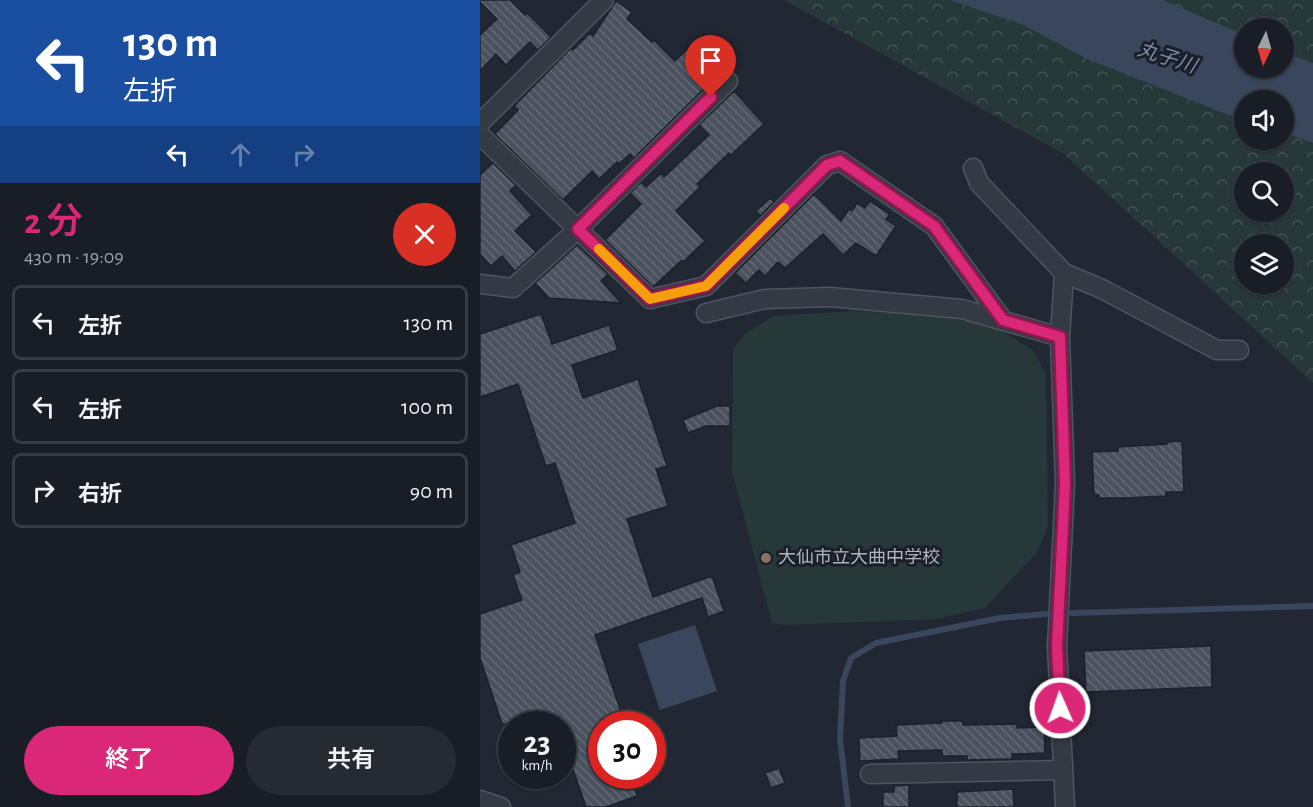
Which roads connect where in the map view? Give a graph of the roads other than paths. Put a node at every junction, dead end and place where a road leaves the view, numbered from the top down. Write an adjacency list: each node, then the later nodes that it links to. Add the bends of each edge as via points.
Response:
1 (604, 0): 3 (street)
2 (728, 81): 6 (street)
3 (480, 123)
4 (480, 135): 6 (street)
5 (973, 168): 7 (street, via 980,183)
6 (578, 229): 8 (street, via 513,288); 10 (street, via 650,299 706,286 827,165 840,161 934,226)
7 (1064, 273): 11 (street); 12 (street, via 1217,350)
8 (480, 284)
9 (706, 313): 10 (street, via 765,298 830,297 962,309)
10 (1003, 320): 11 (street)
11 (1060, 337): 13 (street, via 1065,484 1057,646)
12 (1239, 350)
13 (1063, 770): 14 (street); 17 (street)
14 (870, 774)
15 (480, 800): 16 (street)
16 (501, 807)
17 (1065, 807)

